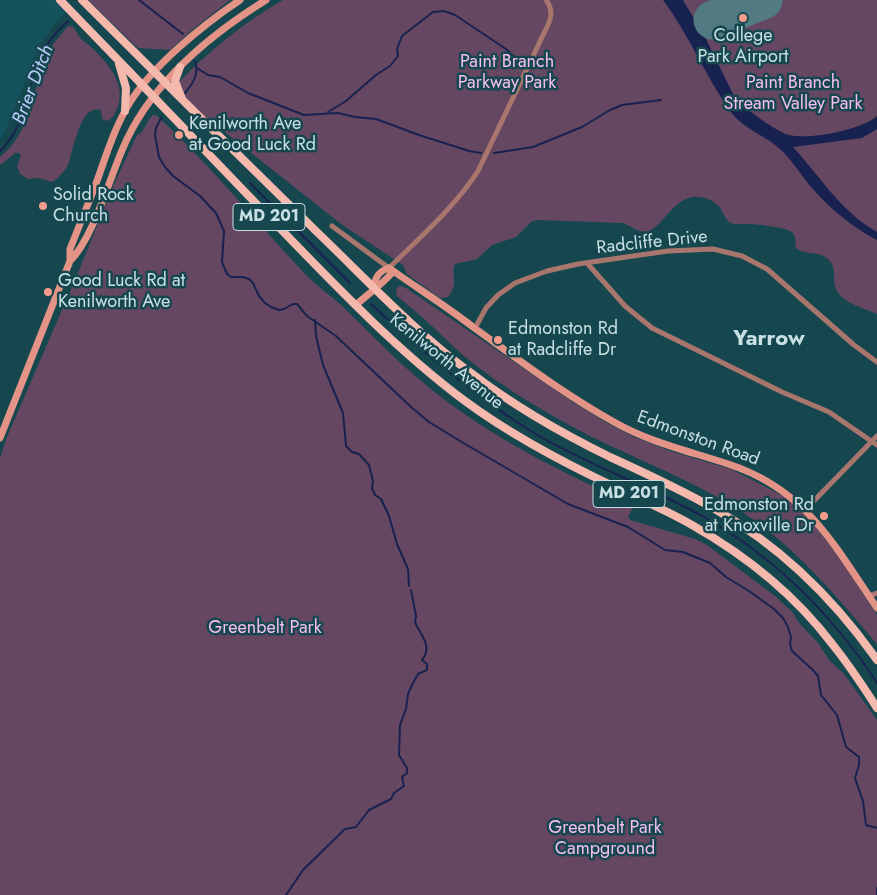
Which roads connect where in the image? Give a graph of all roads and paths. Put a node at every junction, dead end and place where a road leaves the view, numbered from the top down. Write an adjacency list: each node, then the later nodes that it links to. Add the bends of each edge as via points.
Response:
1 (60, 0): 6 (main road, Kenilworth Avenue / MD 201)
2 (82, 0): 8 (main road, Kenilworth Avenue / MD 201)
3 (240, 0): 8 (main road, via 191,37)
4 (266, 0): 7 (main road, via 209,41)
5 (546, 0): 17 (street, via 551,10 550,22 478,172 462,194)
6 (117, 60): 10 (main road, Kenilworth Avenue / MD 201); 13 (main road, via 125,82)
7 (180, 67): 9 (main road); 12 (main road, via 175,81)
8 (154, 73): 9 (main road, Kenilworth Avenue / MD 201); 10 (main road)
9 (164, 84): 11 (main road); 12 (main road, Kenilworth Avenue / MD 201)
10 (142, 86): 11 (main road, Kenilworth Avenue / MD 201); 13 (main road)
11 (152, 96): 15 (main road, via 133,125 92,225 78,253); 19 (main road, Kenilworth Avenue / MD 201)
12 (184, 103): 18 (main road, Kenilworth Avenue / MD 201)
13 (125, 111): 15 (main road, via 70,249)
14 (332, 226): 17 (street, Edmonston Road)
15 (70, 261): 23 (main road)
16 (587, 263): 20 (street, Radcliffe Drive, via 547,271 515,283 492,301); 21 (street, Radcliffe Drive, via 689,249 713,249 742,256 768,269); 24 (street, via 625,306 652,328 828,412)
17 (389, 268): 18 (main road, via 375,278); 20 (main road, Edmonston Road)
18 (374, 288): 19 (main road); 30 (main road, Kenilworth Avenue / MD 201, via 441,350 523,409 713,508 750,532 790,562 825,596)
19 (356, 305): 31 (main road, Kenilworth Avenue / MD 201, via 416,362 489,418 557,459 693,526 729,548 796,603 851,668)
20 (475, 328): 26 (main road, Edmonston Road, via 564,391 616,423 648,439 749,472 788,494)
21 (877, 362)
22 (877, 436): 24 (street)
23 (0, 438)
24 (871, 442): 25 (street); 26 (street)
25 (877, 445)
26 (806, 509): 28 (main road, Edmonston Road)
27 (877, 593): 28 (street)
28 (869, 596): 29 (main road, Edmonston Road)
29 (877, 608)
30 (877, 660)
31 (877, 708)

